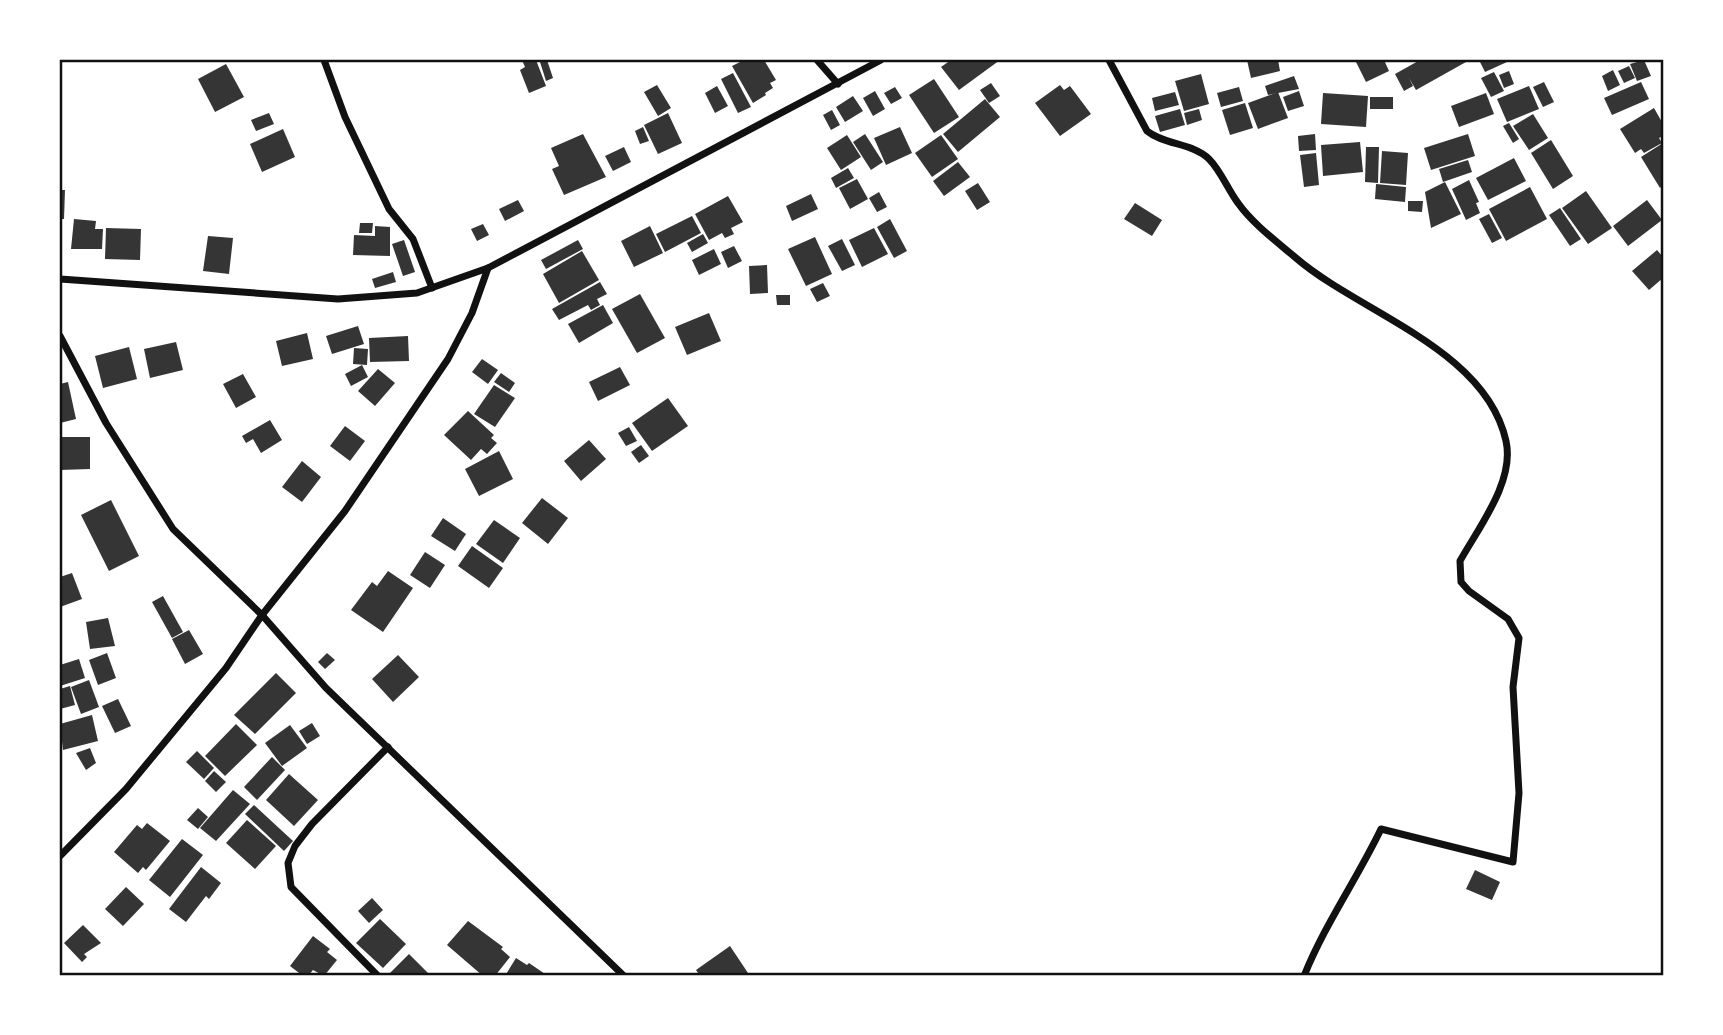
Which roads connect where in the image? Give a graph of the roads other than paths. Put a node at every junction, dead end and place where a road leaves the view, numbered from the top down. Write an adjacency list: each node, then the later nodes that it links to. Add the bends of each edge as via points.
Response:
1 (324, 60): 8 (street, via 345,117 389,209 413,239)
2 (817, 60): 5 (street)
3 (881, 60): 5 (street)
4 (1109, 60): 15 (street, via 1147,131 1208,158 1240,206 1297,259 1334,288 1446,353 1496,411 1506,440 1509,464 1458,573 1468,592 1508,619 1519,638 1513,687 1519,793 1513,862 1381,829 1359,876 1325,926)
5 (838, 84): 6 (street)
6 (488, 268): 8 (street); 10 (street, via 448,359 345,511)
7 (60, 279): 8 (street, via 338,299)
8 (432, 288)
9 (60, 336): 10 (street, via 106,423 173,529)
10 (262, 615): 11 (street, via 326,688); 12 (street, via 226,668 125,789)
11 (388, 747): 13 (street, via 312,824 288,863 291,887); 14 (street)
12 (60, 856)
13 (378, 975)
14 (624, 975)
15 (1304, 975)

